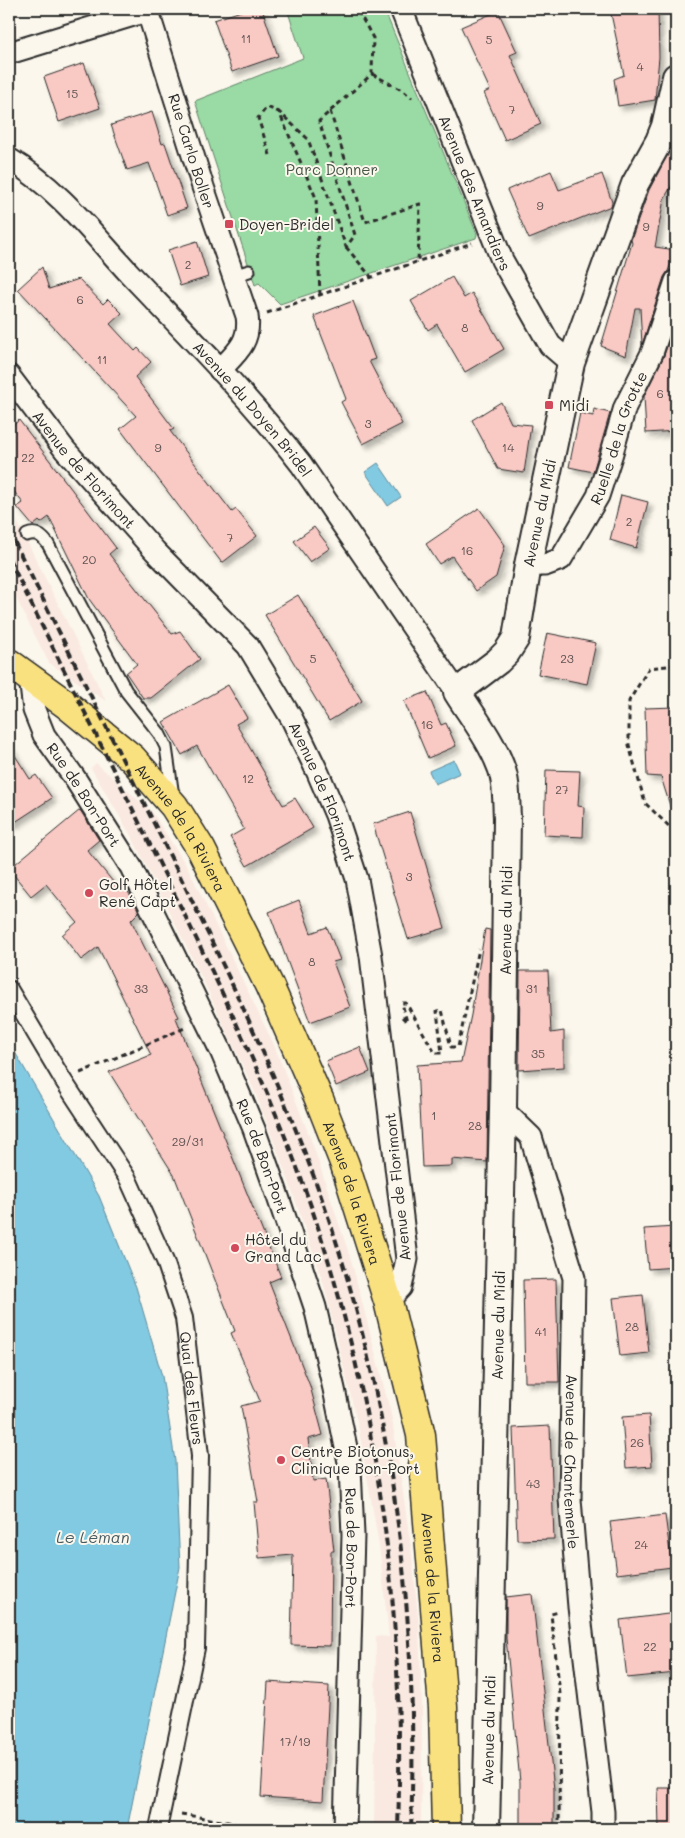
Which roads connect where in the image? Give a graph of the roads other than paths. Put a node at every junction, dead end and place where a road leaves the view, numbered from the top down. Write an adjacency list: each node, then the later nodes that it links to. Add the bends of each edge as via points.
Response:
1 (149, 9): 3 (street); 8 (street, Rue Carlo Boller, via 241,273 248,333)
2 (402, 9): 7 (street, Avenue des Amandiers, via 502,260 550,345)
3 (9, 53)
4 (676, 78): 7 (street, Avenue du Midi, via 665,126 635,184)
5 (9, 159): 8 (street, Avenue du Doyen Bridel, via 60,199)
6 (676, 281): 11 (street, Ruelle de la Grotte, via 652,353 625,407 598,496 561,558 545,565)
7 (571, 363): 11 (street, Avenue du Midi)
8 (220, 370): 13 (street, Avenue du Doyen Bridel, via 301,464)
9 (9, 376): 17 (street, Avenue de Florimont, via 65,450 148,544 248,646 292,719 336,816 357,879 371,956 407,1260 401,1288)
10 (27, 535): 14 (lane, via 37,534 48,544 126,691 159,733 166,748)
11 (528, 565): 13 (street, Avenue du Midi, via 516,638 508,652)
12 (20, 670): 14 (main road, Avenue de la Riviera, via 132,758); 19 (street, Rue de Bon-Port, via 44,735 131,867 206,1019 254,1129 306,1278 350,1466 354,1535)
13 (457, 692): 16 (street, Avenue du Midi, via 496,757 505,788)
14 (174, 806): 17 (main road, Avenue de la Riviera, via 201,848 291,1033 344,1165)
15 (9, 989): 18 (street, Quai des Fleurs, via 63,1080 128,1179 165,1261 184,1318 200,1456 196,1648)
16 (503, 1110): 21 (street, Avenue du Midi); 22 (street, Avenue de Chantemerle, via 530,1136 574,1278 570,1499)
17 (388, 1301): 20 (main road, Avenue de la Riviera, via 421,1435 443,1707)
18 (158, 1829)
19 (345, 1829)
20 (446, 1829)
21 (486, 1829)
22 (603, 1829)

